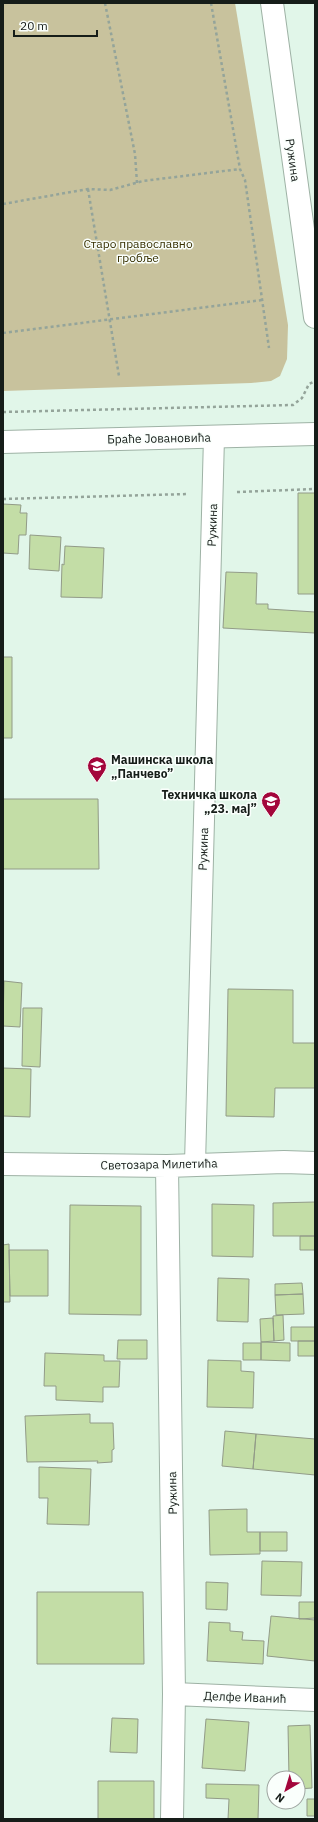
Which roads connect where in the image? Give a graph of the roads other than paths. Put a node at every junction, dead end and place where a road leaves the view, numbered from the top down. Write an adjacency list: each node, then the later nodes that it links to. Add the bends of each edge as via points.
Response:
1 (272, 3): 2 (street, Ружина)
2 (315, 316)
3 (315, 434): 4 (street, Браће Јовановића)
4 (214, 437): 5 (street, Браће Јовановића); 8 (street, Ружина)
5 (3, 442)
6 (315, 1163): 8 (street, Светозара Милетића)
7 (3, 1164): 9 (street, Светозара Милетића)
8 (195, 1164): 9 (street, Светозара Милетића)
9 (167, 1166): 10 (street, Ружина)
10 (174, 1694): 11 (street, Делфе Иванић); 12 (street, Ружина)
11 (315, 1700)
12 (172, 1819)

